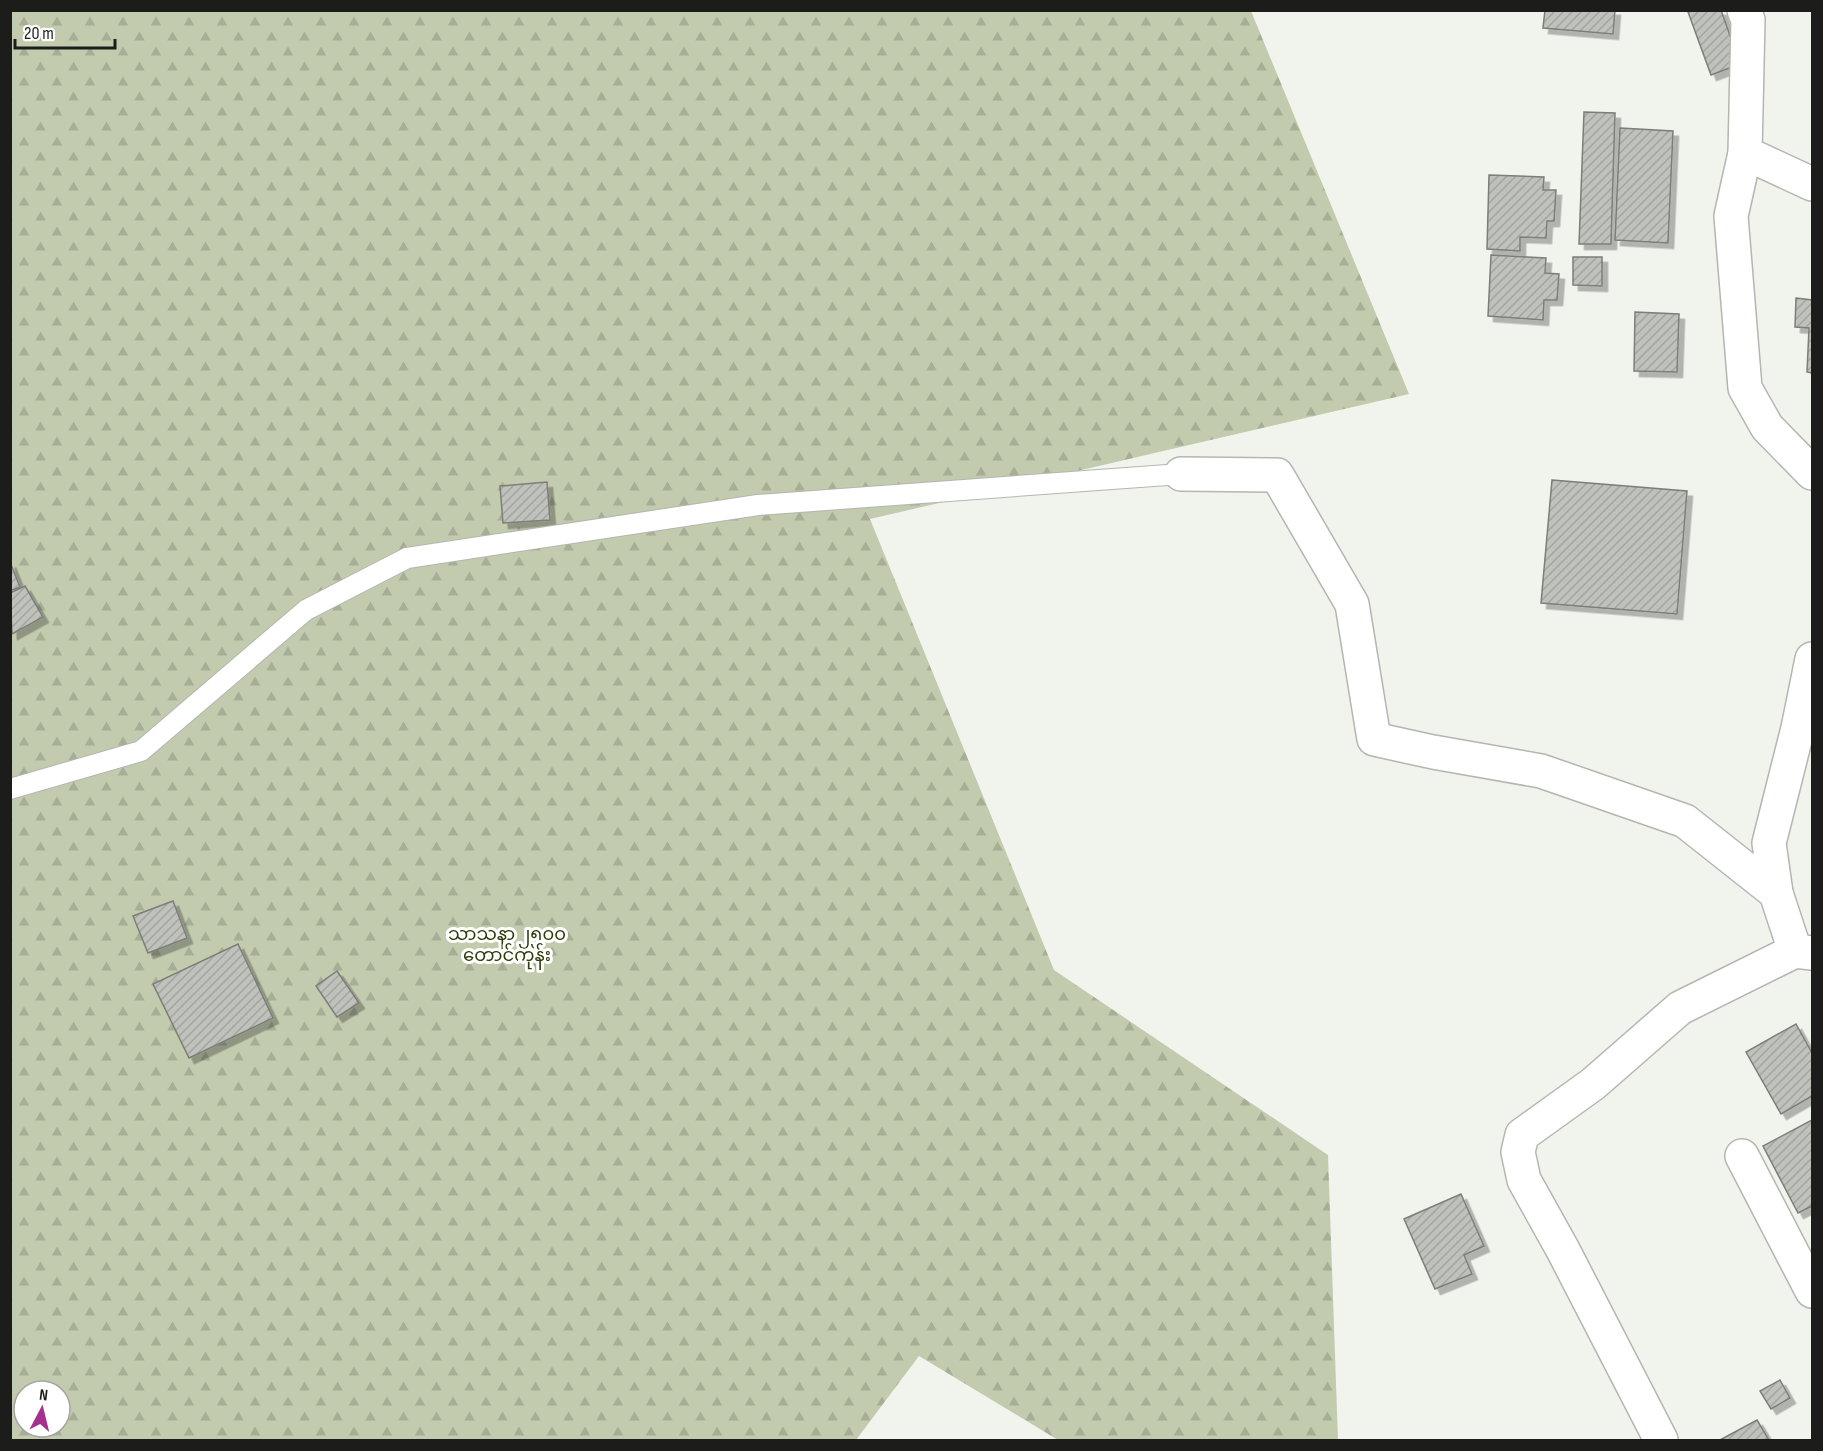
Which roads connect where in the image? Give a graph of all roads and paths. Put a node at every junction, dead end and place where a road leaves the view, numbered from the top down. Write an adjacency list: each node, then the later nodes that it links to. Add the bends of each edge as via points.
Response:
1 (1744, 10): 2 (street, via 1748,20)
2 (1745, 153): 3 (street); 4 (street, via 1731,216 1745,388 1767,427)
3 (1812, 184)
4 (1812, 472)
5 (1181, 474): 7 (lane, via 758,505 407,558 306,610 141,751); 8 (street, via 1276,475 1352,604 1374,739 1542,771 1685,821)
6 (1812, 659): 8 (street, via 1769,843)
7 (10, 789)
8 (1776, 893): 9 (street)
9 (1804, 952): 12 (street, via 1680,1008 1593,1084 1522,1136 1518,1152 1524,1180)
10 (1742, 1156): 11 (street)
11 (1812, 1291)
12 (1661, 1440)

